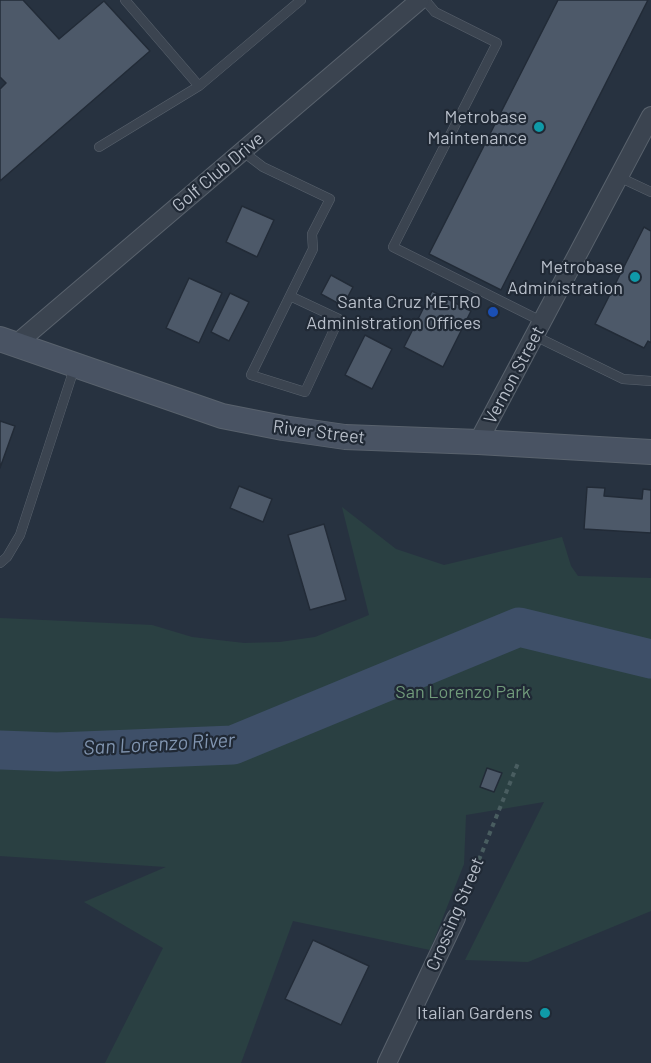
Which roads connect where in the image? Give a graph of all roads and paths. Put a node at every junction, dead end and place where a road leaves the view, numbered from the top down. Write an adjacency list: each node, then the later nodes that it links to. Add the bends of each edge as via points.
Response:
1 (125, 0): 5 (lane)
2 (301, 0): 5 (lane)
3 (420, 0): 8 (street, Golf Club Drive)
4 (425, 0): 12 (lane, via 435,12 497,43 393,247)
5 (199, 86): 7 (lane)
6 (651, 116): 9 (street, Vernon Street)
7 (99, 147)
8 (242, 151): 11 (lane, via 263,167 330,199 312,234 313,249); 13 (street, Golf Club Drive)
9 (619, 177): 10 (lane); 12 (street, Vernon Street)
10 (651, 192)
11 (290, 296): 11 (lane, via 251,375 305,392 339,319)
12 (539, 329): 15 (lane, via 623,379); 16 (street, Vernon Street)
13 (8, 342): 14 (main road, River Street)
14 (75, 366): 16 (main road, River Street, via 222,416 283,428 345,437); 18 (lane, via 20,535 8,557)
15 (651, 381)
16 (478, 442): 17 (main road, River Street)
17 (651, 452)
18 (0, 562)
19 (518, 764): 20 (path, Crossing Street)
20 (456, 918): 21 (street, Crossing Street)
21 (387, 1063)

